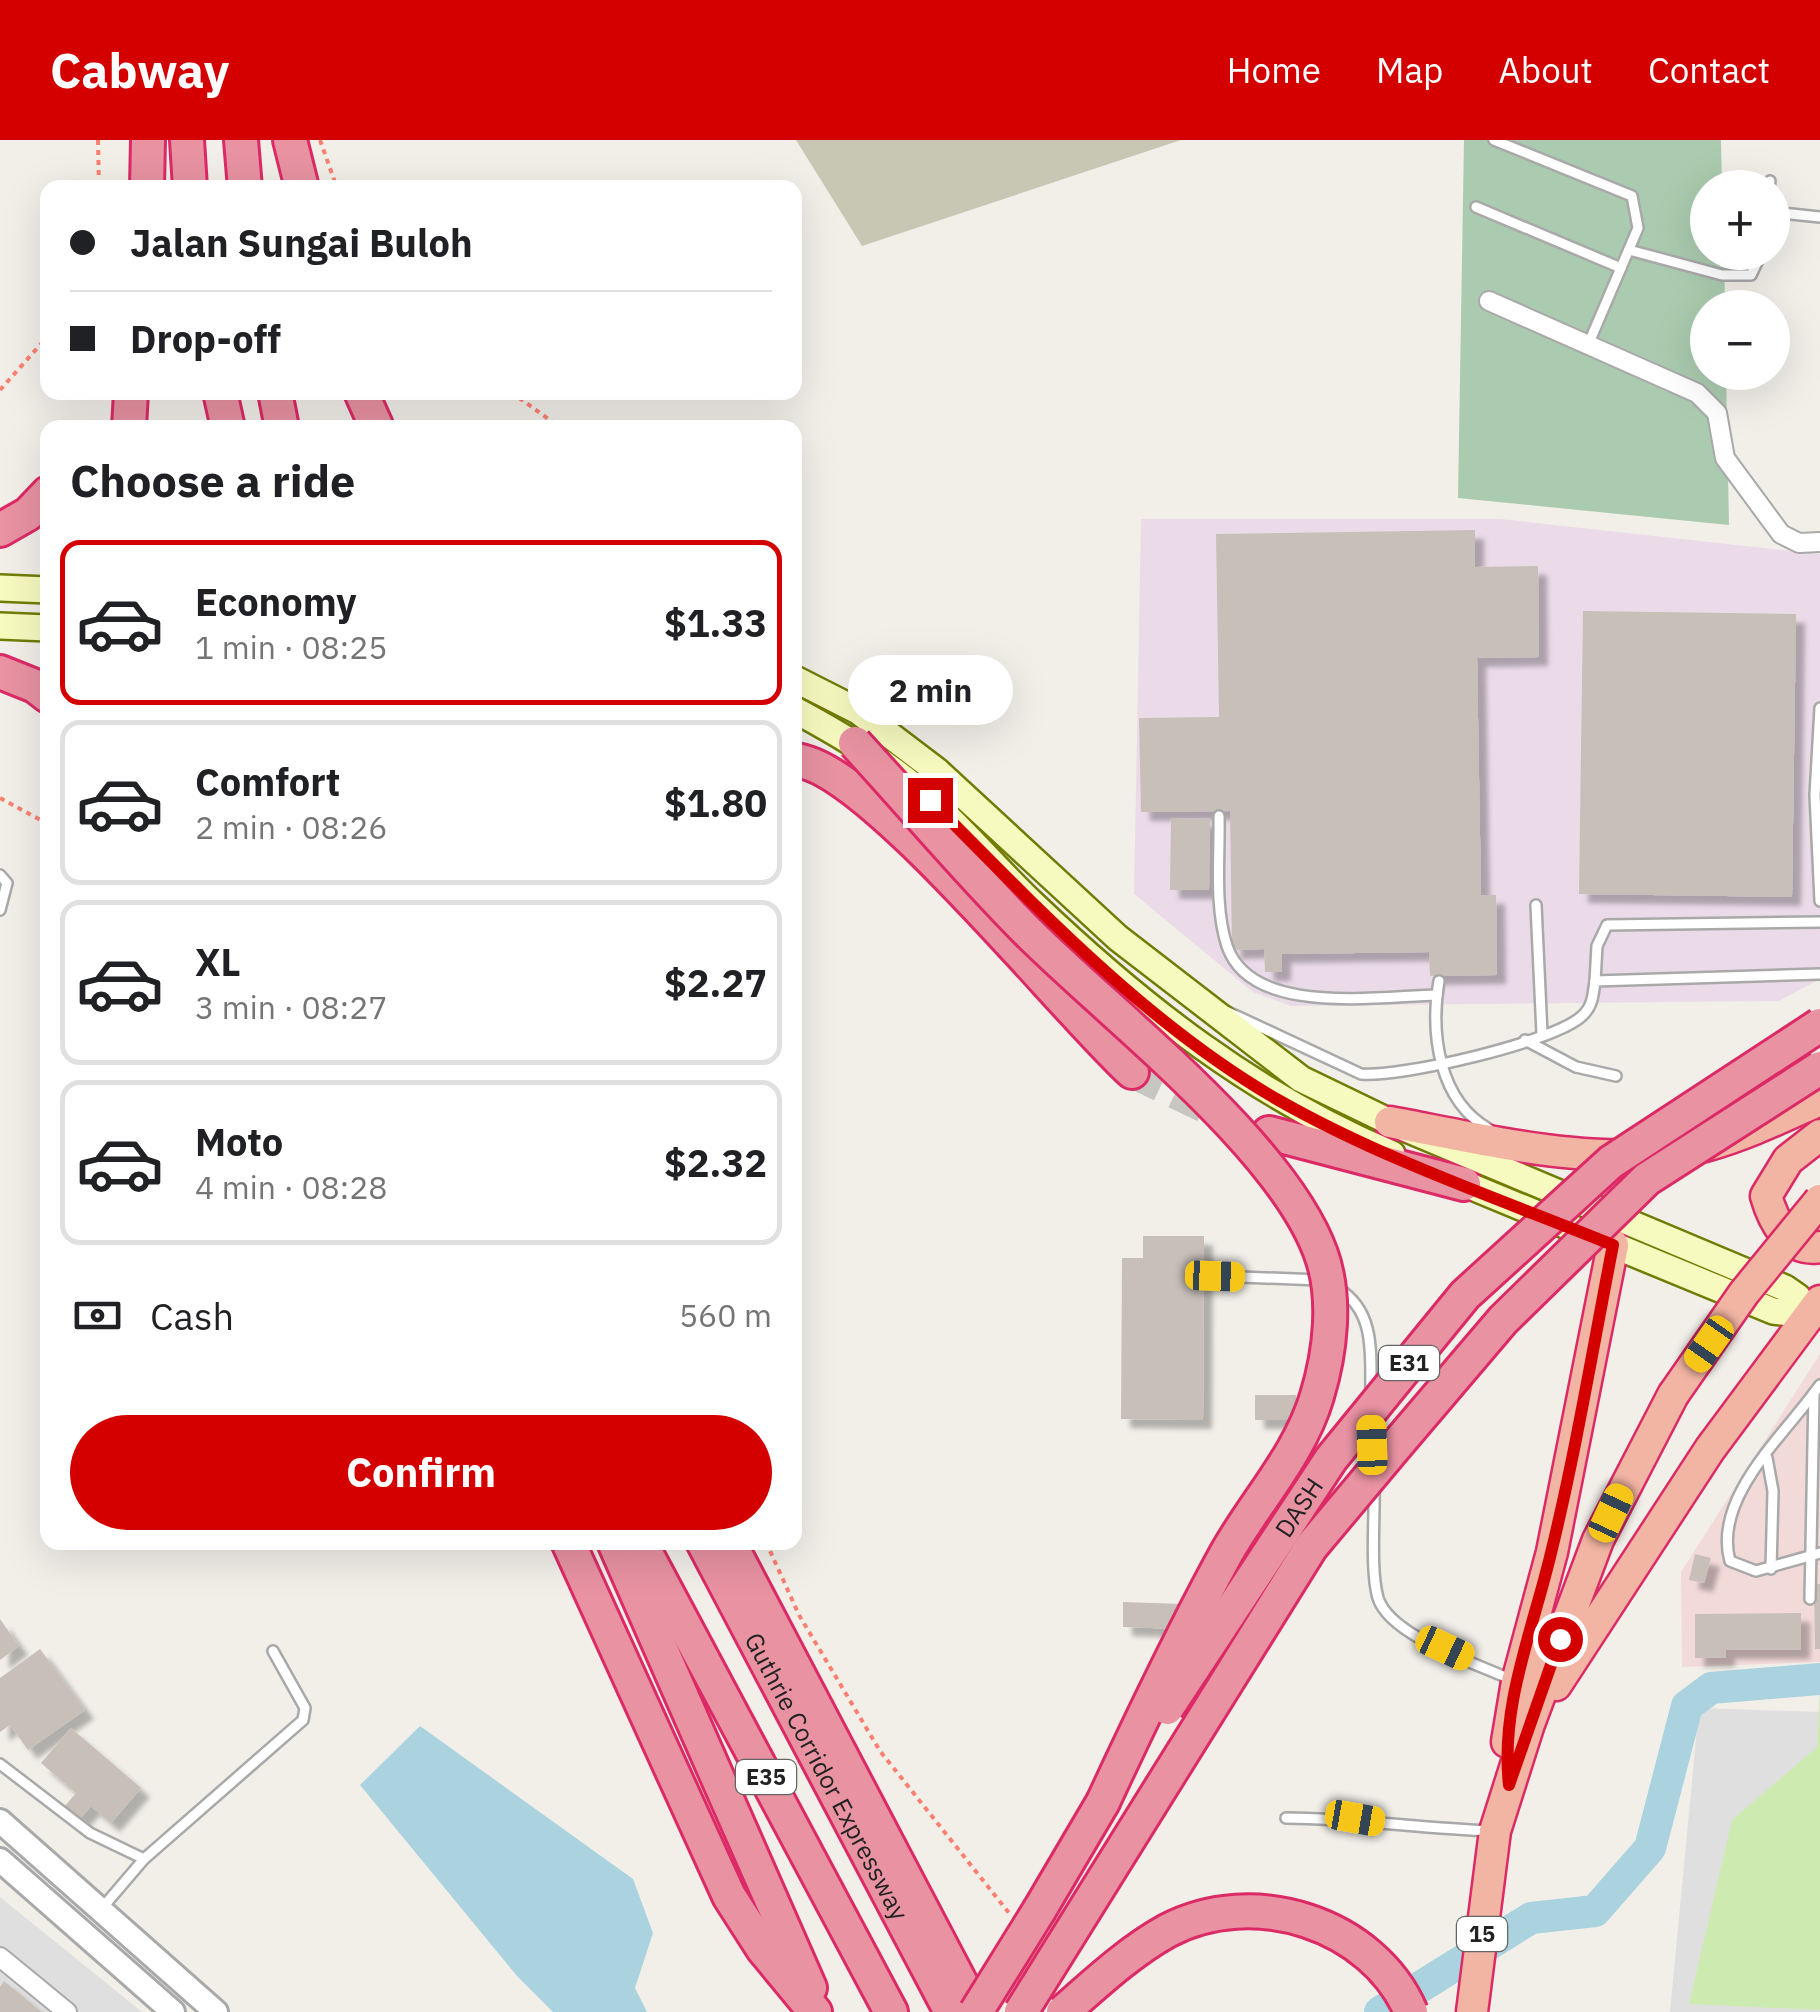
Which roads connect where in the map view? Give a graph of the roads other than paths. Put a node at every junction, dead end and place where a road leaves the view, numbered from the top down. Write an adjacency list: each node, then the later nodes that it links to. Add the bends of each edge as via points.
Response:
1 (148, 140): 6 (highway)
2 (187, 140): 7 (highway)
3 (241, 140): 8 (highway)
4 (290, 140): 9 (highway)
5 (1494, 140): 13 (lane, via 1632,196 1638,228)
6 (147, 180)
7 (190, 180)
8 (244, 180)
9 (300, 180)
10 (1476, 207): 15 (lane)
11 (1790, 214): 12 (lane)
12 (1820, 217)
13 (1629, 250): 14 (lane); 15 (lane)
14 (1690, 266)
15 (1621, 268): 19 (lane)
16 (1703, 270): 17 (lane)
17 (1753, 270)
18 (1489, 301): 19 (street)
19 (1588, 344): 22 (street, via 1709,401 1718,413 1725,458 1781,534)
20 (40, 501): 21 (highway)
21 (0, 530)
22 (1820, 542)
23 (0, 588): 24 (main road)
24 (40, 590)
25 (0, 626): 26 (main road)
26 (40, 628)
27 (0, 672): 29 (highway)
28 (802, 683): 45 (main road, via 858,711 938,771)
29 (40, 692)
30 (1820, 708): 34 (lane)
31 (802, 714): 32 (main road)
32 (855, 743): 58 (main road, via 930,800 1034,906 1189,1040 1280,1101); 81 (highway, bridge, via 1027,931 1256,1154 1298,1207 1322,1256 1328,1356 1316,1400 1294,1448 1229,1549)
33 (802, 763): 51 (highway, via 830,773 888,815)
34 (1818, 796): 37 (lane)
35 (1219, 816): 44 (lane, via 1221,919 1228,950 1250,978 1307,996)
36 (0, 875): 39 (lane, via 7,884)
37 (1820, 901)
38 (1536, 905): 47 (lane)
39 (0, 910)
40 (1820, 922): 43 (lane, via 1607,925 1597,946)
41 (1820, 974): 43 (lane)
42 (1439, 981): 44 (lane)
43 (1595, 982): 47 (lane, via 1592,1005 1581,1018)
44 (1437, 995): 49 (lane)
45 (1195, 1001): 49 (lane, via 1243,1016 1361,1074); 54 (main road, via 1301,1079)
46 (1820, 1025): 81 (highway, DASH / E31, bridge, via 1612,1162 1465,1295 1332,1459)
47 (1542, 1034): 48 (lane)
48 (1525, 1040): 49 (lane); 52 (lane, via 1576,1067)
49 (1441, 1066): 57 (lane, via 1466,1114)
50 (1820, 1068): 98 (highway, DASH / E31, bridge, via 1646,1180 1503,1320 1382,1462 1311,1547)
51 (1132, 1072)
52 (1616, 1076)
53 (1820, 1100): 57 (highway, via 1701,1147 1637,1154)
54 (1390, 1122): 57 (highway); 63 (main road, via 1786,1288)
55 (1268, 1133): 58 (highway)
56 (1820, 1135): 61 (highway, via 1788,1160 1766,1196 1774,1223 1797,1243)
57 (1520, 1146)
58 (1464, 1184): 60 (main road)
59 (1820, 1200): 78 (highway, 15, bridge, via 1673,1394 1598,1540)
60 (1613, 1245): 63 (main road, via 1773,1311); 77 (highway, via 1552,1552)
61 (1820, 1248)
62 (1215, 1276): 65 (lane, via 1320,1280 1353,1298 1369,1331)
63 (1814, 1308): 78 (highway, via 1710,1448)
64 (1817, 1389): 67 (lane); 73 (lane)
65 (1372, 1426)
66 (1372, 1445): 77 (lane, via 1378,1597 1388,1616 1408,1632)
67 (1767, 1458): 74 (lane, via 1774,1490); 74 (lane, via 1739,1496 1724,1541 1730,1561)
68 (572, 1550): 93 (highway, via 729,1896)
69 (618, 1550): 93 (highway)
70 (644, 1550): 94 (highway, E35)
71 (707, 1550): 95 (highway, Guthrie Corridor Expressway / E35)
72 (733, 1550): 88 (highway)
73 (1816, 1553): 74 (lane); 75 (lane)
74 (1771, 1569)
75 (1810, 1599)
76 (272, 1652): 85 (lane, via 305,1708 303,1720)
77 (1517, 1682): 80 (highway, via 1505,1750)
78 (1528, 1724): 80 (highway, 15)
79 (0, 1764): 85 (lane, via 90,1832)
80 (1509, 1785): 84 (highway, 15)
81 (1103, 1802): 96 (highway, DASH / E31, bridge)
82 (1286, 1818): 84 (lane, via 1355,1818)
83 (0, 1820): 87 (street)
84 (1493, 1843): 101 (highway, 15)
85 (144, 1859): 87 (lane)
86 (0, 1860): 91 (street)
87 (102, 1907): 92 (street)
88 (939, 1936): 96 (highway); 97 (highway)
89 (0, 1957): 90 (street)
90 (67, 2012)
91 (173, 2012)
92 (216, 2012)
93 (815, 2012)
94 (891, 2012)
95 (951, 2012)
96 (976, 2012)
97 (988, 2012)
98 (1022, 2012)
99 (1063, 2012): 100 (highway, bridge, via 1168,1930 1261,1911 1346,1937 1382,1962)
100 (1411, 2012)
101 (1472, 2012)

